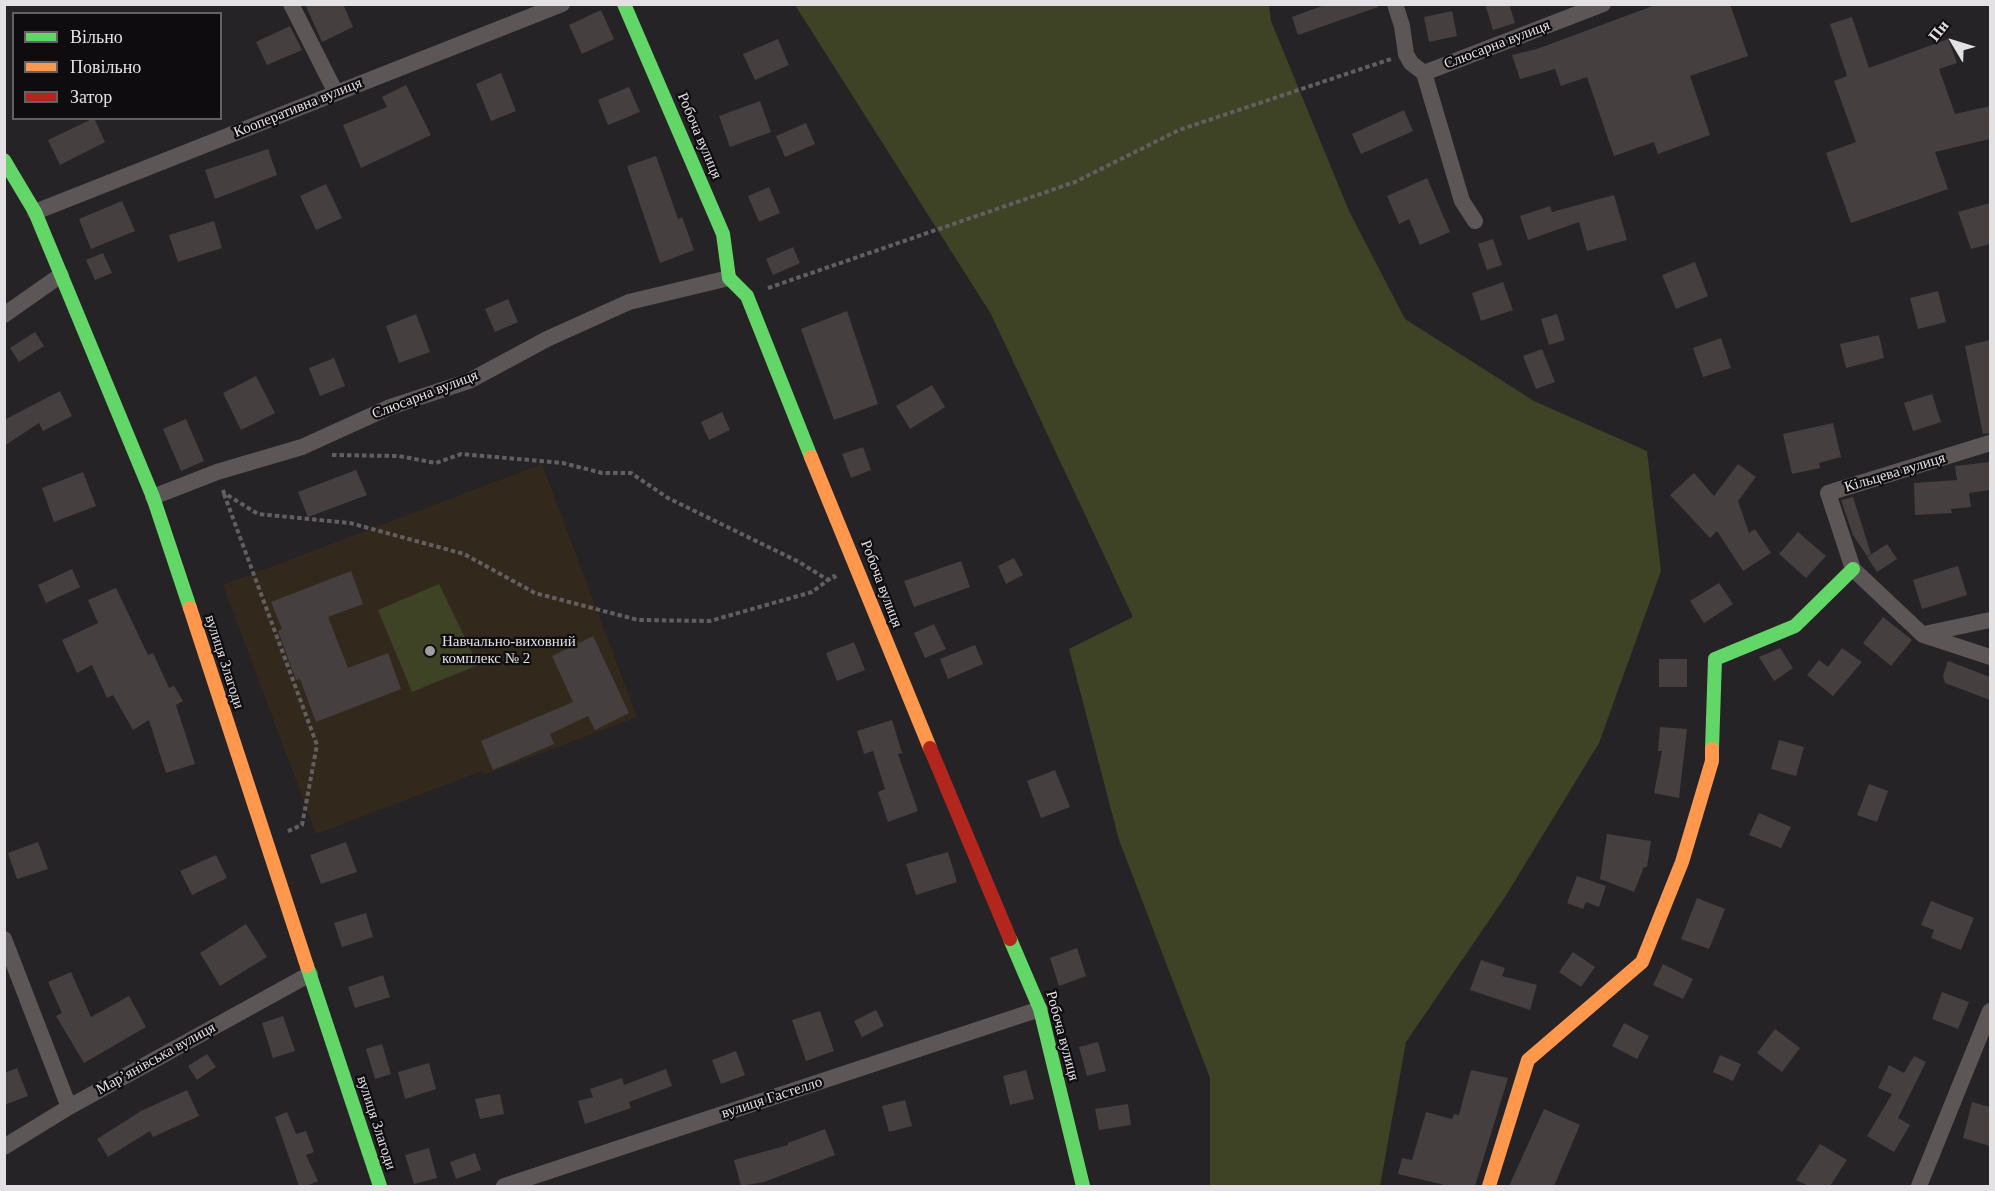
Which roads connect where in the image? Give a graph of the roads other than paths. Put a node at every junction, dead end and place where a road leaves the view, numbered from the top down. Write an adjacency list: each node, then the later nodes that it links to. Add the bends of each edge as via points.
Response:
1 (291, 4): 7 (street)
2 (562, 4): 7 (street, Кооперативна вулиця)
3 (624, 4): 12 (street, Робоча вулиця, via 723,234)
4 (1395, 4): 6 (street, via 1406,54)
5 (1603, 4): 6 (street, Слюсарна вулиця)
6 (1424, 73): 10 (street, via 1462,201)
7 (336, 93): 9 (street, Кооперативна вулиця)
8 (4, 160): 9 (street, вулиця Злагоди)
9 (35, 212): 11 (street, вулиця Злагоди)
10 (1475, 221)
11 (61, 275): 13 (street); 15 (street, вулиця Злагоди)
12 (729, 278): 15 (street, Слюсарна вулиця, via 629,302 547,339 469,381 390,407 302,447 217,472); 22 (street, Робоча вулиця, via 747,296 889,651)
13 (4, 315)
14 (1990, 443): 16 (street, Кільцева вулиця, via 1828,493)
15 (153, 497): 21 (street, вулиця Злагоди)
16 (1853, 569): 18 (street, Кільцева вулиця); 29 (street, via 1795,626 1715,659 1712,760 1682,862 1642,962 1528,1060)
17 (1990, 620): 18 (street)
18 (1923, 635): 19 (street, Кільцева вулиця)
19 (1990, 657)
20 (4, 939): 24 (street)
21 (310, 974): 24 (street, Мар’янівська вулиця); 26 (street, вулиця Злагоди)
22 (1040, 1009): 27 (street, вулиця Гастелло); 28 (street, Робоча вулиця)
23 (1990, 1011): 30 (street)
24 (69, 1107): 25 (street, Мар’янівська вулиця)
25 (4, 1147)
26 (380, 1186)
27 (504, 1186)
28 (1083, 1186)
29 (1489, 1186)
30 (1918, 1186)

